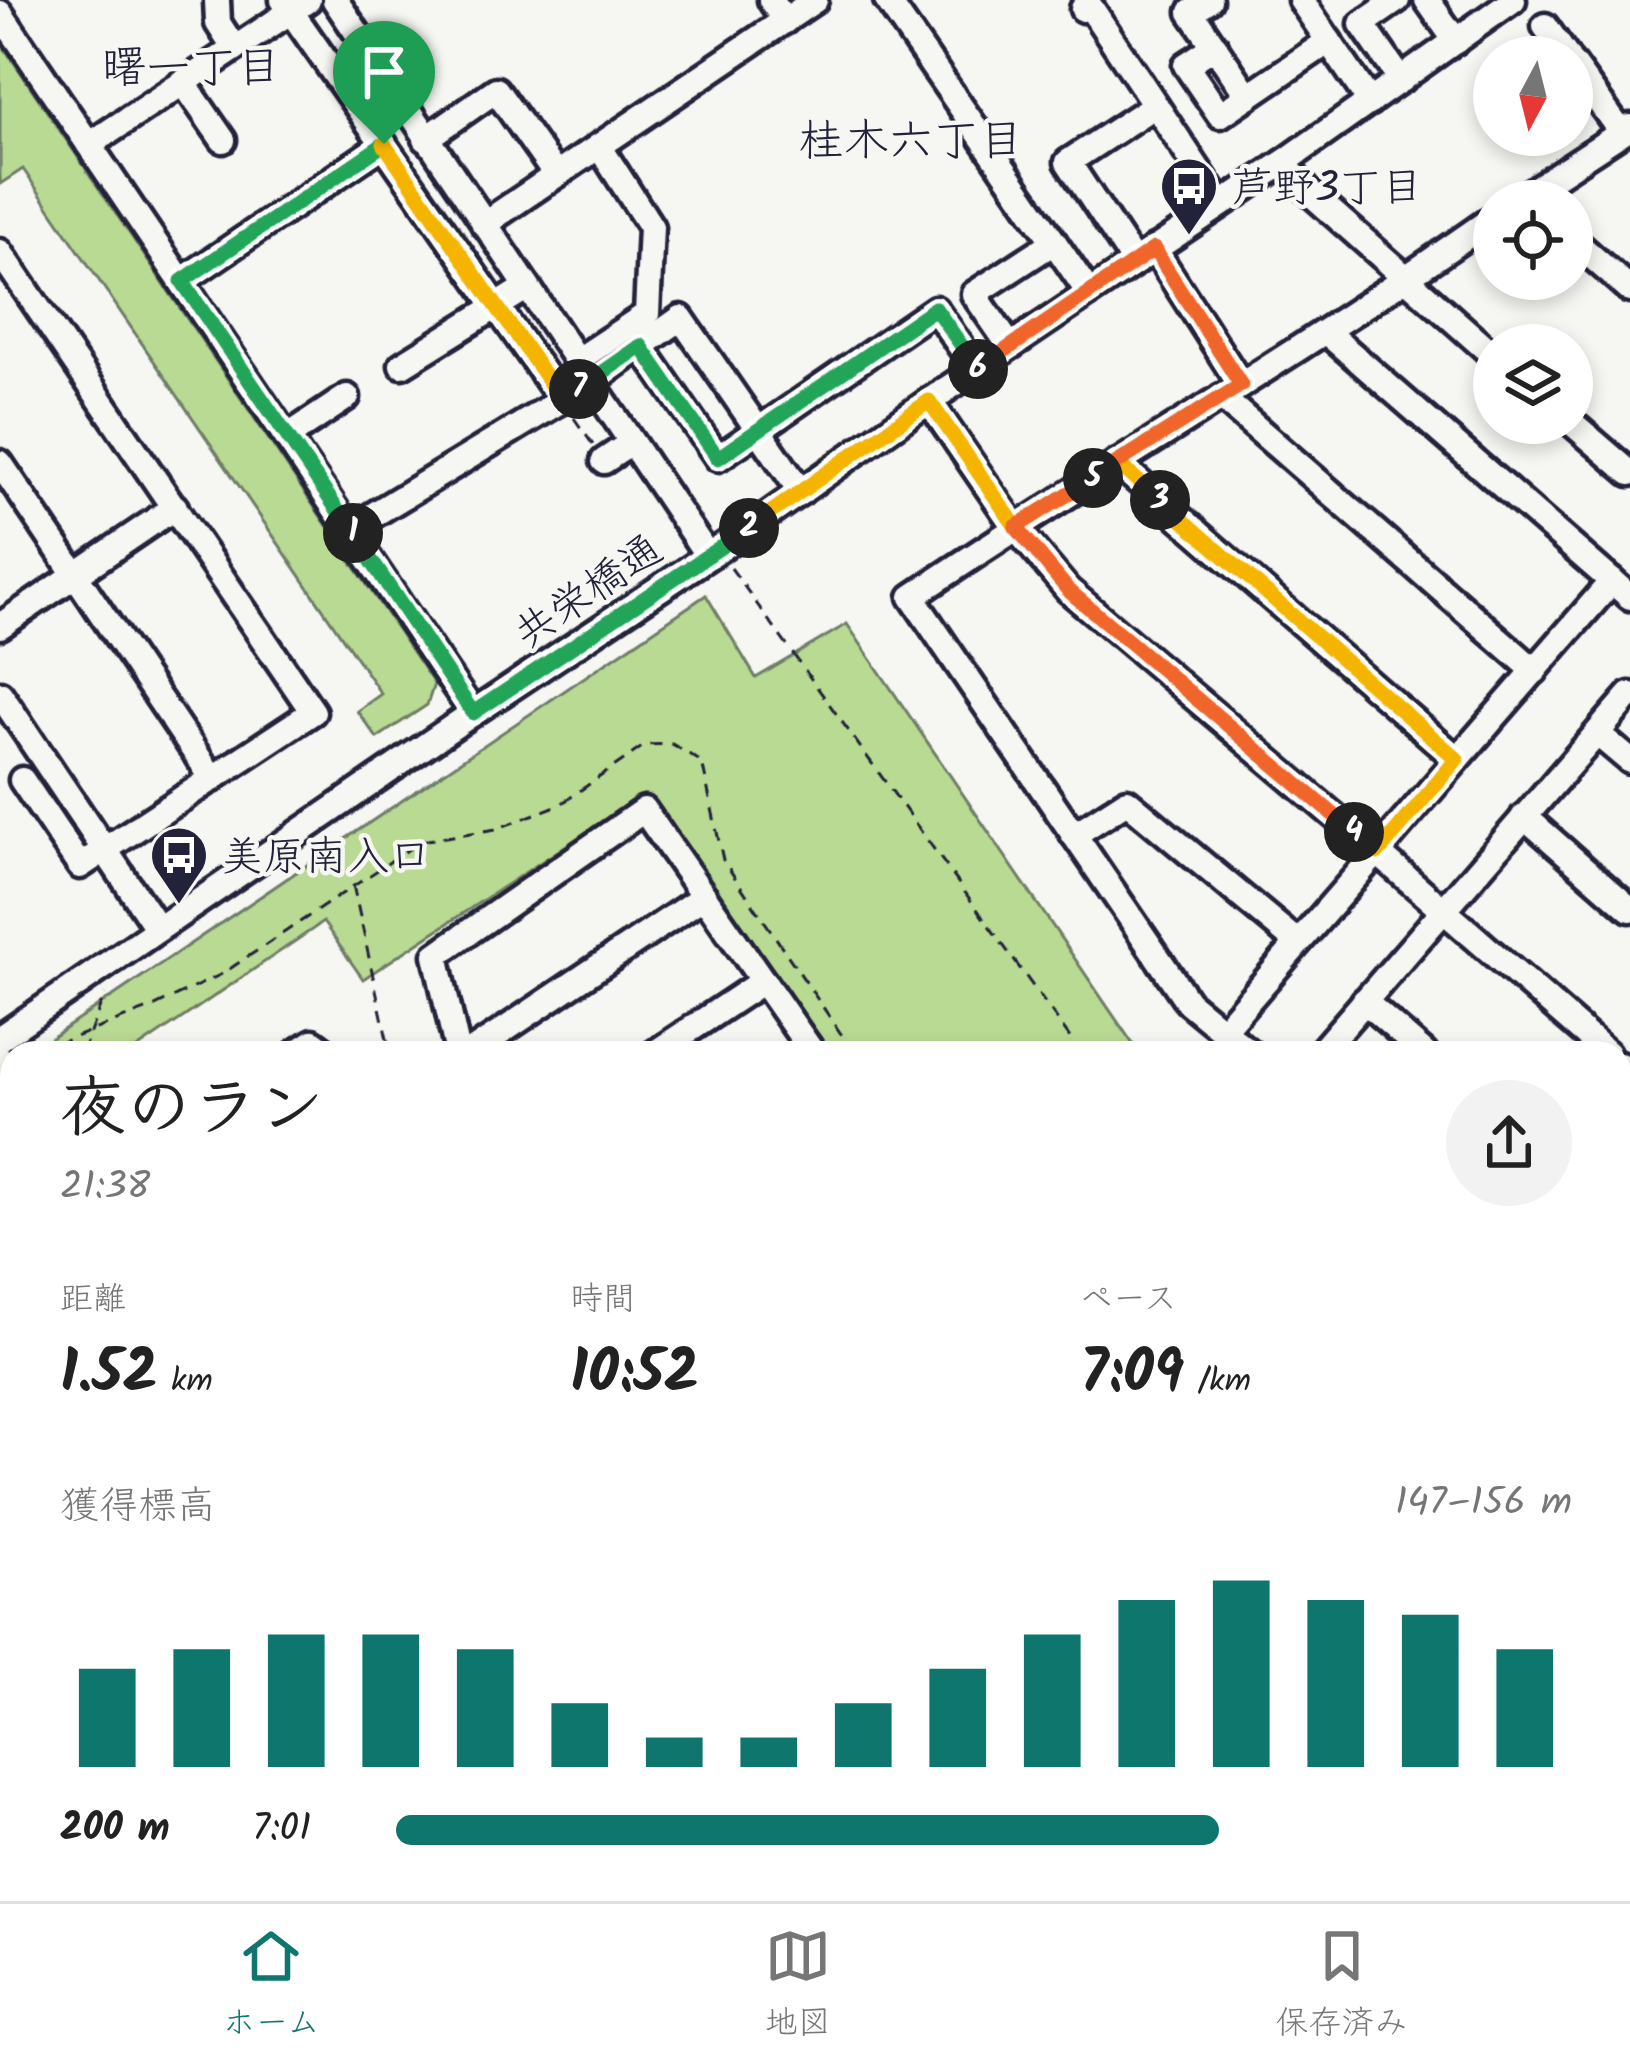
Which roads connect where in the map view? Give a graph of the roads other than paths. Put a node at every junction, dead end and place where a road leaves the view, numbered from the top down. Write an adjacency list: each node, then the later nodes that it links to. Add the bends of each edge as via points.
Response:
1 (10, 0): 13 (street)
2 (217, 0): 19 (street, via 218,23)
3 (335, 0): 26 (street)
4 (815, 0): 14 (street)
5 (887, 0): 37 (street)
6 (1209, 0): 17 (street, via 1191,12 1215,46 1186,65 1220,115)
7 (1301, 0): 17 (street)
8 (1397, 0): 20 (street, via 1362,24)
9 (1427, 0): 18 (street)
10 (1513, 0): 18 (street, 共栄橋通)
11 (294, 4): 19 (street); 28 (street)
12 (1083, 9): 24 (street, via 1089,5)
13 (0, 10): 29 (street)
14 (778, 10): 30 (street)
15 (1545, 26): 16 (street)
16 (1552, 36)
17 (1329, 41): 23 (street)
18 (1456, 41): 20 (street, 共栄橋通)
19 (234, 48): 21 (street)
20 (1401, 80): 23 (street, 共栄橋通)
21 (183, 82): 27 (street); 29 (street)
22 (1593, 87): 25 (street)
23 (1370, 102): 31 (street, 共栄橋通)
24 (1155, 105): 34 (street); 39 (street, via 1068,162)
25 (1628, 129): 33 (street)
26 (426, 139): 32 (street, via 496,90); 35 (street)
27 (223, 140)
28 (384, 144): 42 (street); 46 (street)
29 (89, 145): 42 (street)
30 (599, 146): 32 (street); 53 (street, via 651,227 647,314)
31 (1283, 163): 34 (street, 共栄橋通); 41 (street)
32 (556, 176): 35 (street)
33 (1553, 180)
34 (1221, 204): 39 (street, 共栄橋通)
35 (484, 224): 43 (street)
36 (1473, 232): 41 (street)
37 (1054, 242): 45 (street); 50 (street, via 974,294)
38 (0, 252): 67 (street)
39 (1144, 256): 45 (street, 共栄橋通); 54 (street)
40 (1593, 257): 44 (street)
41 (1406, 280): 47 (street); 48 (street)
42 (182, 281): 59 (street)
43 (526, 287): 46 (street); 53 (street)
44 (1630, 290)
45 (1090, 293): 50 (street, 共栄橋通)
46 (496, 306): 51 (street); 56 (street)
47 (1326, 332): 54 (street); 72 (street)
48 (1473, 338)
49 (641, 346): 53 (street); 58 (street, via 681,319); 58 (street, via 718,458)
50 (1010, 346): 52 (street, 共栄橋通)
51 (402, 365)
52 (976, 369): 57 (street, 共栄橋通); 58 (street, via 935,308)
53 (583, 372): 56 (street); 61 (street)
54 (1231, 391): 64 (street); 74 (street)
55 (347, 397): 59 (street)
56 (561, 399): 69 (street)
57 (929, 401): 66 (street, 共栄橋通); 68 (street)
58 (758, 430): 66 (street)
59 (287, 436): 69 (street)
60 (1593, 441): 65 (street)
61 (631, 442): 62 (street); 70 (street)
62 (604, 461)
63 (0, 463): 71 (street)
64 (1117, 463): 68 (street); 80 (street)
65 (1630, 473)
66 (801, 492): 70 (street, 共栄橋通)
67 (175, 508): 71 (street); 83 (street, via 314,712)
68 (1016, 527): 87 (street, via 913,596); 89 (street, via 1068,590)
69 (350, 529): 77 (street)
70 (713, 553): 77 (street, 共栄橋通)
71 (75, 574): 73 (street); 83 (street)
72 (1621, 589): 74 (street)
73 (0, 626)
74 (1535, 671): 80 (street)
75 (0, 694): 78 (street)
76 (1630, 695): 79 (street)
77 (473, 713): 93 (street, 共栄橋通)
78 (10, 730): 82 (street)
79 (1598, 734): 81 (street); 86 (street)
80 (1457, 759): 89 (street)
81 (1630, 760)
82 (48, 764): 84 (street); 88 (street)
83 (213, 779): 88 (street)
84 (22, 780): 85 (street); 88 (street, via 80,866)
85 (0, 795)
86 (1523, 817): 91 (street); 92 (street)
87 (1074, 835): 94 (street, via 1127,801); 97 (street, via 1187,1002)
88 (105, 850): 93 (street)
89 (1378, 853): 91 (street); 94 (street)
90 (704, 896): 95 (street); 99 (street, via 644,811 436,955); 100 (street)
91 (1442, 910): 96 (street); 106 (street)
92 (1630, 910)
93 (158, 929): 98 (street, 共栄橋通)
94 (1298, 943): 97 (street)
95 (763, 981): 101 (street); 102 (street)
96 (1364, 1001): 104 (street); 105 (street)
97 (1222, 1030): 103 (street)
98 (0, 1038)
99 (455, 1041)
100 (488, 1041)
101 (673, 1041)
102 (805, 1041)
103 (1235, 1041)
104 (1330, 1041)
105 (1410, 1041)
106 (1592, 1041)

